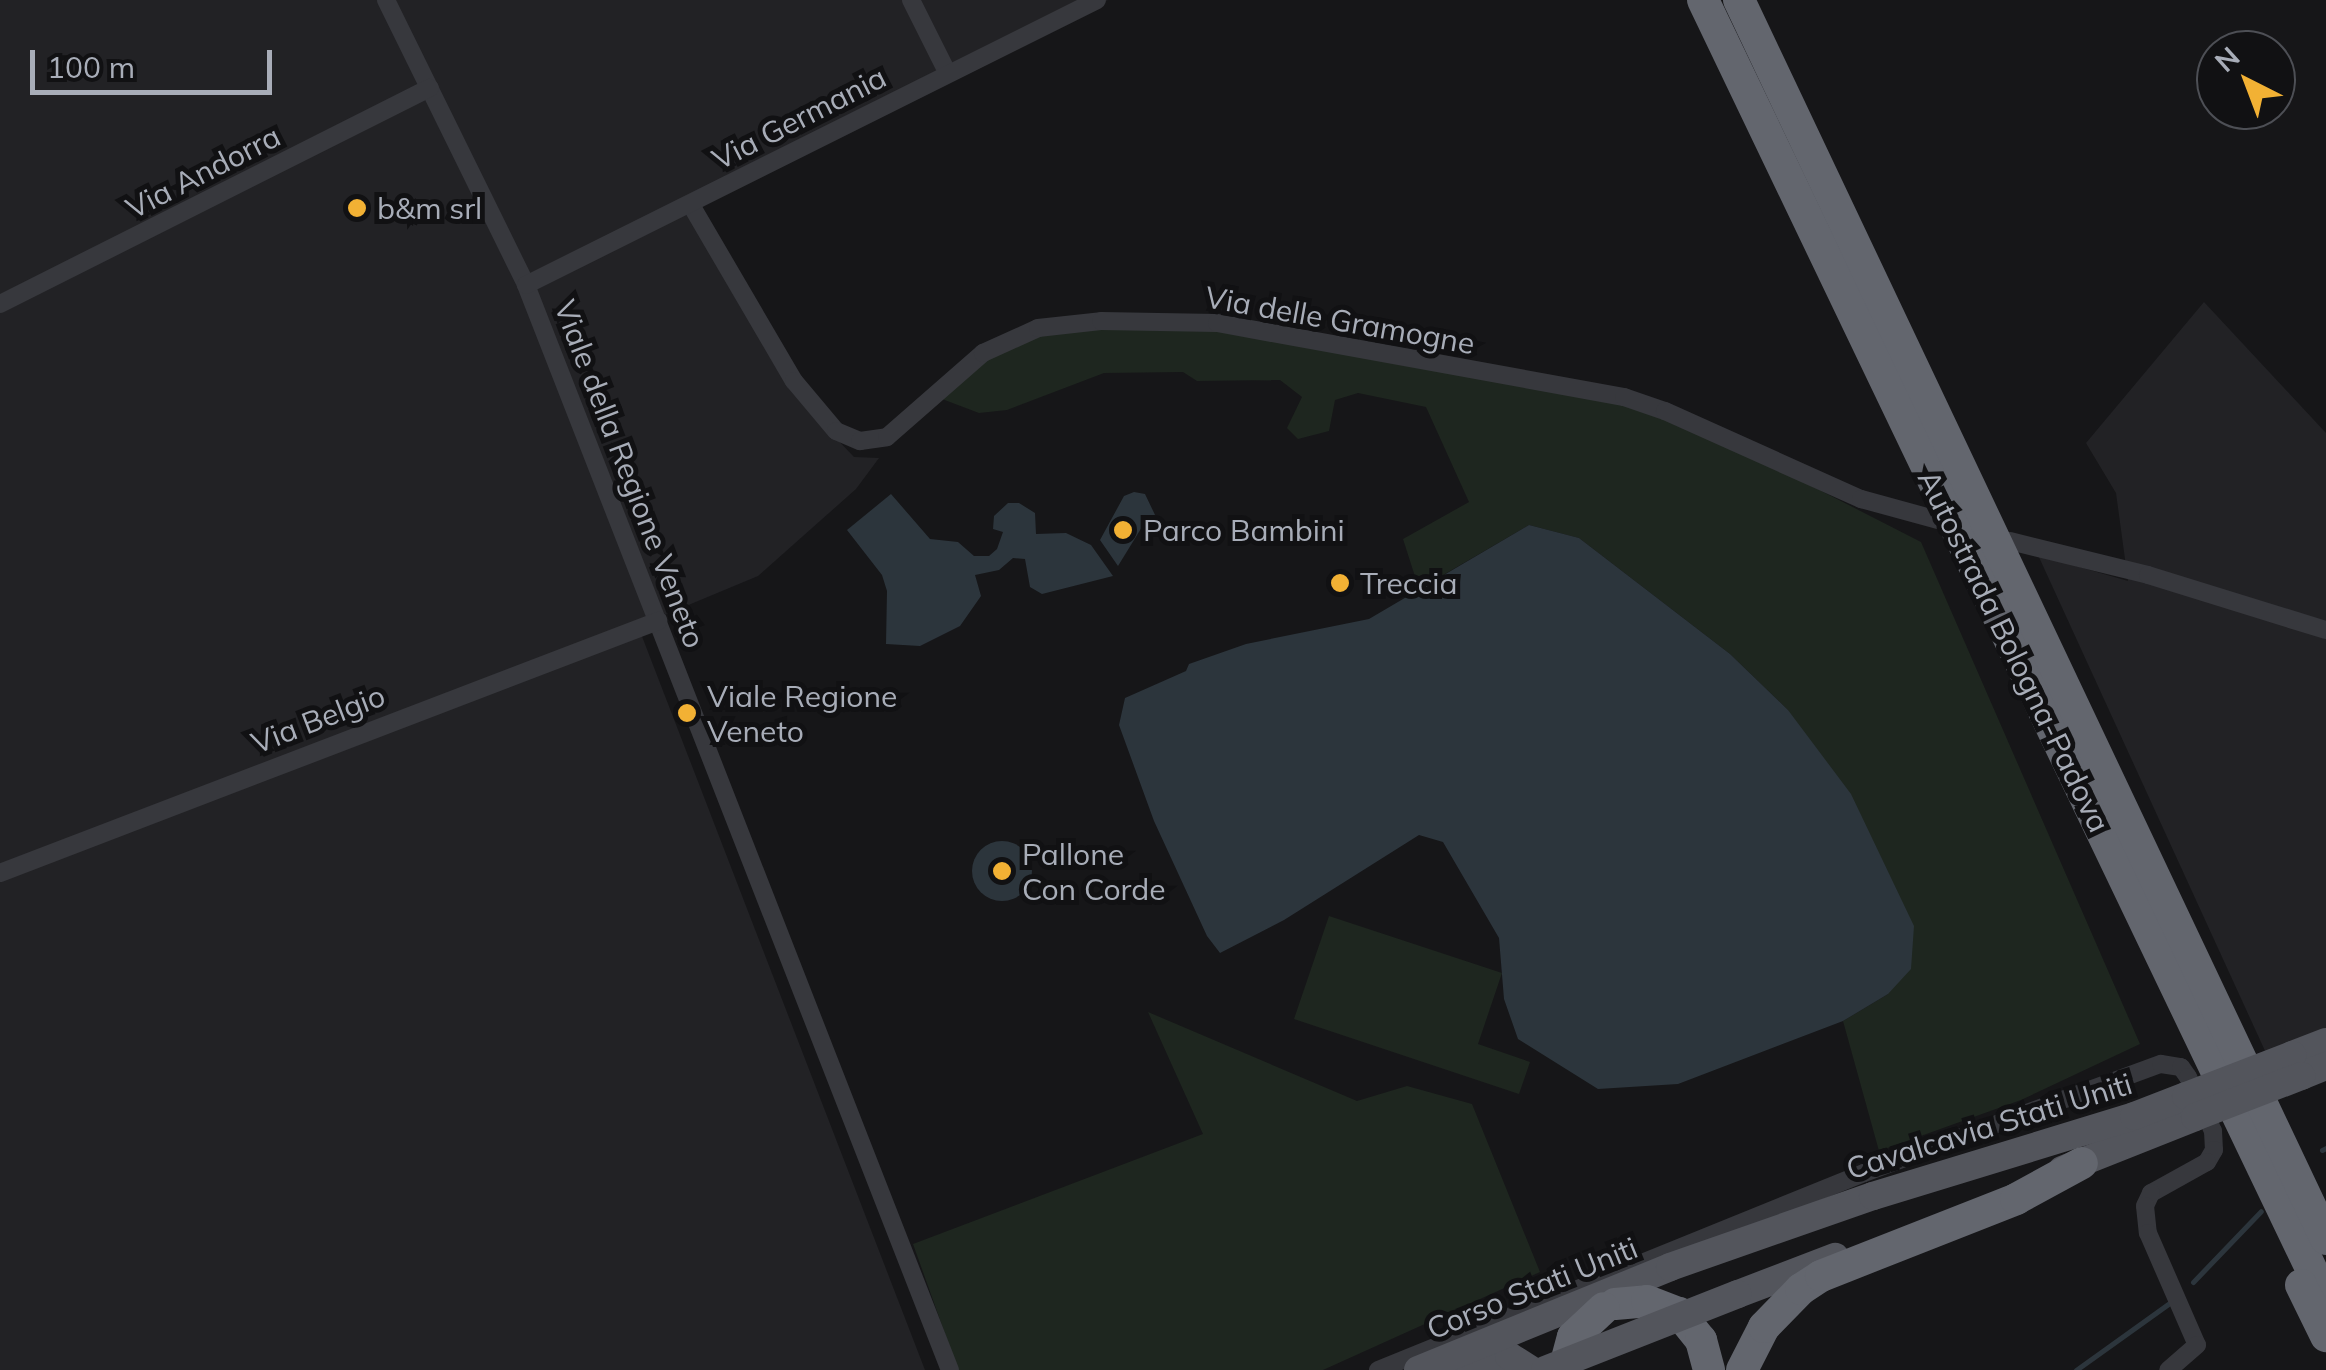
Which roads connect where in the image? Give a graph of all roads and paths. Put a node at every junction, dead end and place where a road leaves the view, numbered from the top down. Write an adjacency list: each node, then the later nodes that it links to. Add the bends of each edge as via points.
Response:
1 (386, 0): 7 (street, Viale della Regione Veneto)
2 (911, 0): 6 (street)
3 (1097, 0): 6 (street, Via Germania)
4 (1703, 0): 16 (highway, Autostrada Bologna-Padova)
5 (1740, 0): 22 (highway, Autostrada Bologna-Padova)
6 (948, 72): 8 (street, Via Germania)
7 (430, 88): 9 (street, Viale della Regione Veneto); 10 (street, Via Andorra)
8 (691, 205): 9 (street, Via Germania); 11 (street, Via delle Gramogne, via 794,382 836,431 860,441 886,437 983,353 1038,328 1101,320 1217,323 1624,397 1861,499)
9 (526, 285): 13 (street, Viale della Regione Veneto)
10 (0, 304)
11 (1938, 520)
12 (2010, 541): 14 (street)
13 (658, 621): 15 (street, Via Belgio); 27 (street, Viale della Regione Veneto)
14 (2326, 630)
15 (0, 874)
16 (2148, 932): 24 (highway, Autostrada Bologna-Padova); 26 (highway, via 2240,1162)
17 (2326, 1042): 18 (main road, Cavalcavia Stati Uniti)
18 (2306, 1066): 19 (main road, Cavalcavia Stati Uniti, bridge)
19 (2190, 1106): 20 (main road, Cavalcavia Stati Uniti); 21 (main road, Cavalcavia Stati Uniti)
20 (2134, 1116): 23 (main road, Cavalcavia Stati Uniti); 25 (main road, via 2061,1149)
21 (2082, 1162): 33 (main road, Cavalcavia Stati Uniti, bridge); 36 (highway, via 2016,1199 1821,1276 1764,1327)
22 (2326, 1239)
23 (1670, 1267): 29 (main road, Corso Stati Uniti)
24 (2326, 1300)
25 (1610, 1306): 30 (main road); 34 (highway, via 1578,1330); 35 (highway, via 1647,1301 1678,1314 1701,1340)
26 (2326, 1336)
27 (950, 1370)
28 (1378, 1370): 37 (street, via 1864,1173 2161,1064 2180,1067 2188,1077 2214,1150 2206,1162 2151,1193 2145,1206 2148,1233 2197,1345)
29 (1418, 1370)
30 (1450, 1370)
31 (1462, 1370): 32 (main road, via 1509,1356)
32 (1531, 1370)
33 (1544, 1370)
34 (1564, 1370)
35 (1709, 1370)
36 (1742, 1370)
37 (2168, 1370)

